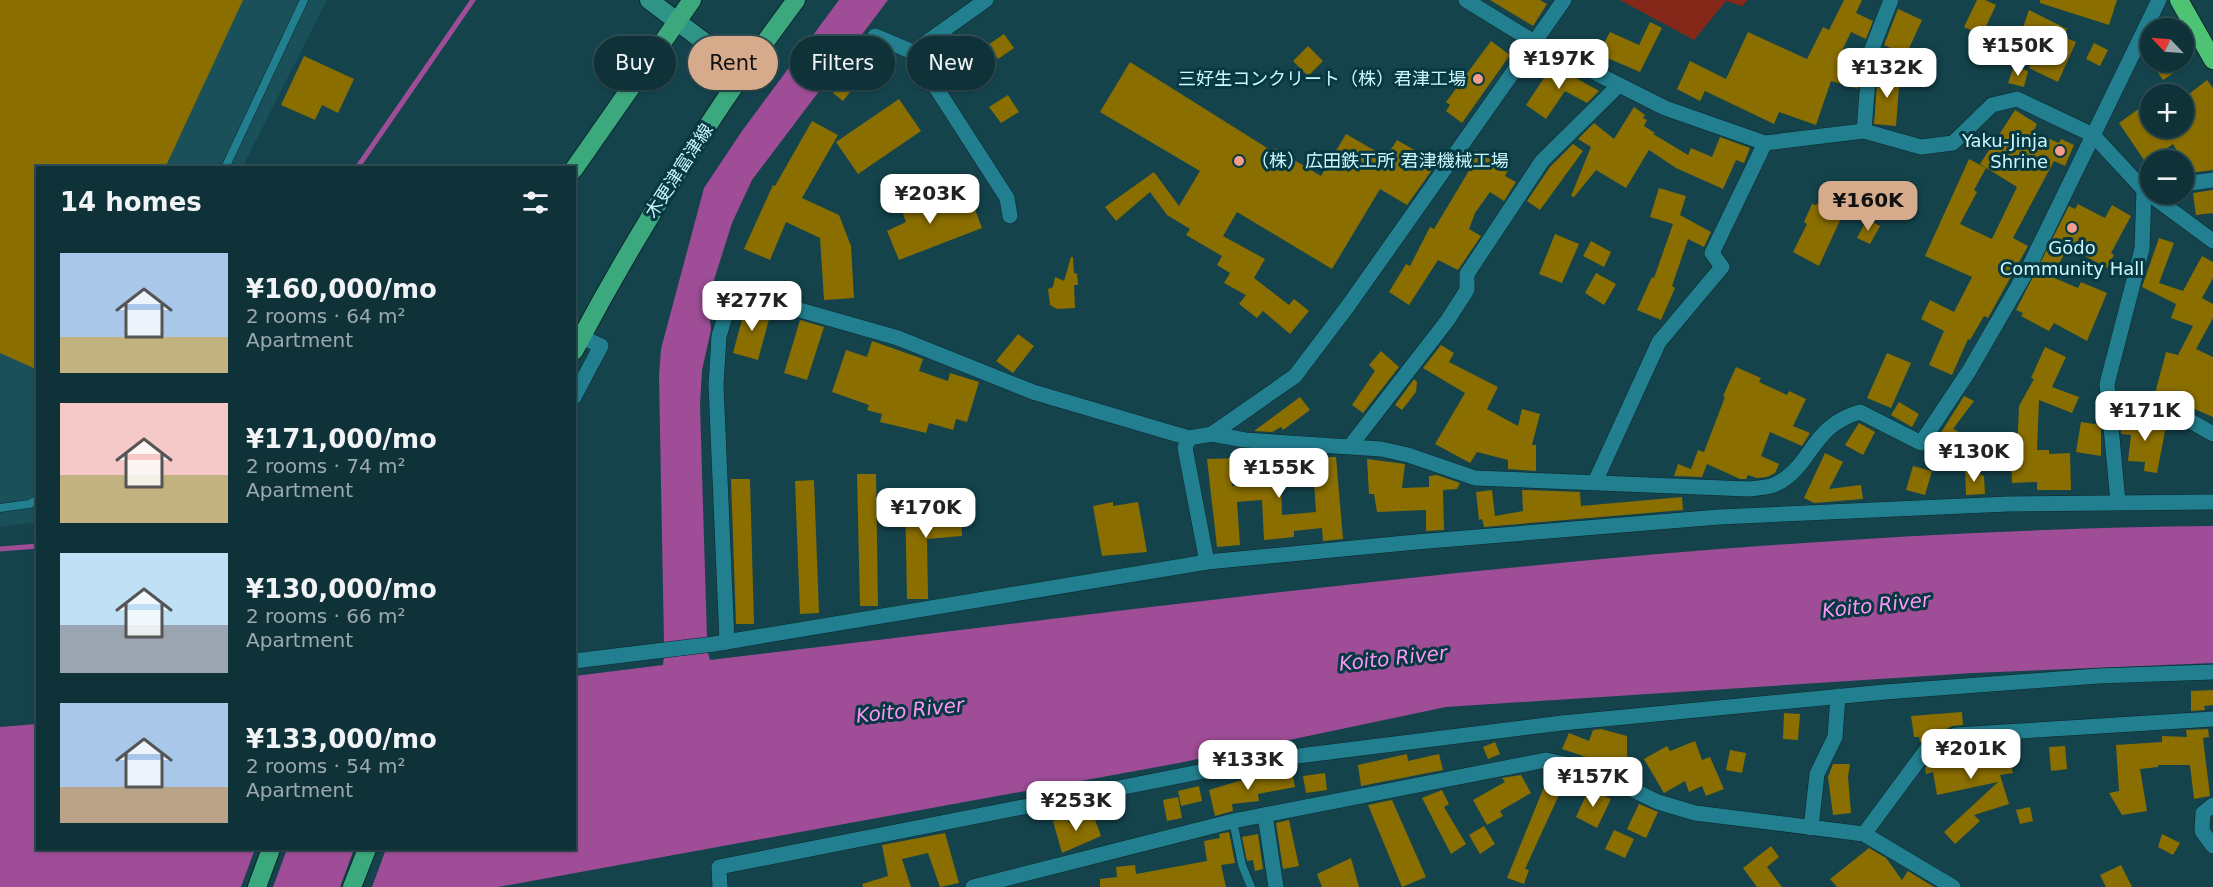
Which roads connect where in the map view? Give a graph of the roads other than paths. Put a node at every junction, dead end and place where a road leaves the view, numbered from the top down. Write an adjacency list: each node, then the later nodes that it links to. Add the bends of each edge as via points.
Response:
1 (304, 0): 23 (lane)
2 (649, 0): 11 (street)
3 (692, 0): 11 (main road)
4 (796, 0): 13 (main road, 木更津富津線)
5 (986, 0): 14 (street)
6 (1466, 0): 15 (street)
7 (1564, 0): 15 (street)
8 (1891, 0): 20 (street, via 1870,54)
9 (2159, 0): 21 (street)
10 (2179, 0): 16 (highway)
11 (675, 22): 12 (street); 24 (main road)
12 (694, 36)
13 (770, 36)
14 (935, 36)
15 (1534, 42): 17 (street); 35 (street, via 1295,376)
16 (2213, 60)
17 (1619, 85): 22 (street, via 1665,108); 38 (street, via 1542,161 1467,274 1467,290 1447,321)
18 (732, 90): 32 (main road, 木更津富津線, via 670,182)
19 (937, 90): 30 (street, via 1007,198)
20 (1864, 131): 21 (street, via 1921,147 1953,143 1992,105 2017,99); 22 (street)
21 (2093, 135): 26 (street); 39 (street, via 2028,269 1969,371 1921,443 1860,412 1824,430 1793,473 1775,486 1739,489)
22 (1765, 143): 39 (street, via 1712,253 1722,267 1659,342)
23 (226, 166)
24 (576, 166)
25 (2213, 180): 27 (street)
26 (2140, 183)
27 (2194, 183)
28 (2146, 204): 34 (street, via 2142,249 2107,384)
29 (2165, 204): 31 (street)
30 (1010, 216)
31 (2213, 241)
32 (578, 344): 33 (street, via 601,346)
33 (576, 394)
34 (2110, 411): 36 (street, via 2173,411); 41 (street)
35 (1212, 434): 37 (street); 38 (street, via 1245,440)
36 (2213, 434)
37 (1190, 438): 44 (street, via 1185,448); 45 (street, via 1033,392 898,338 733,291 719,336 716,385)
38 (1351, 445): 39 (street, via 1408,454 1475,478)
39 (1595, 482)
40 (36, 501): 43 (lane)
41 (2118, 502): 42 (street); 44 (street, via 1719,517)
42 (2213, 502)
43 (0, 508)
44 (1207, 562): 45 (street)
45 (721, 643): 46 (street)
46 (576, 661)
47 (2213, 672): 48 (street, via 2098,676)
48 (1838, 696): 53 (street, via 1835,737 1817,774); 60 (street, via 1562,723 1250,762 718,867)
49 (2213, 719): 54 (street, via 1956,735 1927,748)
50 (2213, 806): 55 (street, via 2203,813 2202,831)
51 (1265, 815): 52 (street); 53 (street, via 1546,760 1589,769 1658,802 1695,813); 63 (street)
52 (1233, 821): 61 (street); 62 (lane)
53 (1811, 828): 54 (street)
54 (1864, 834): 64 (street)
55 (2213, 846)
56 (271, 850): 58 (main road)
57 (367, 850): 59 (main road)
58 (257, 887)
59 (352, 887)
60 (720, 887)
61 (973, 887)
62 (1251, 887)
63 (1276, 887)
64 (1953, 887)

